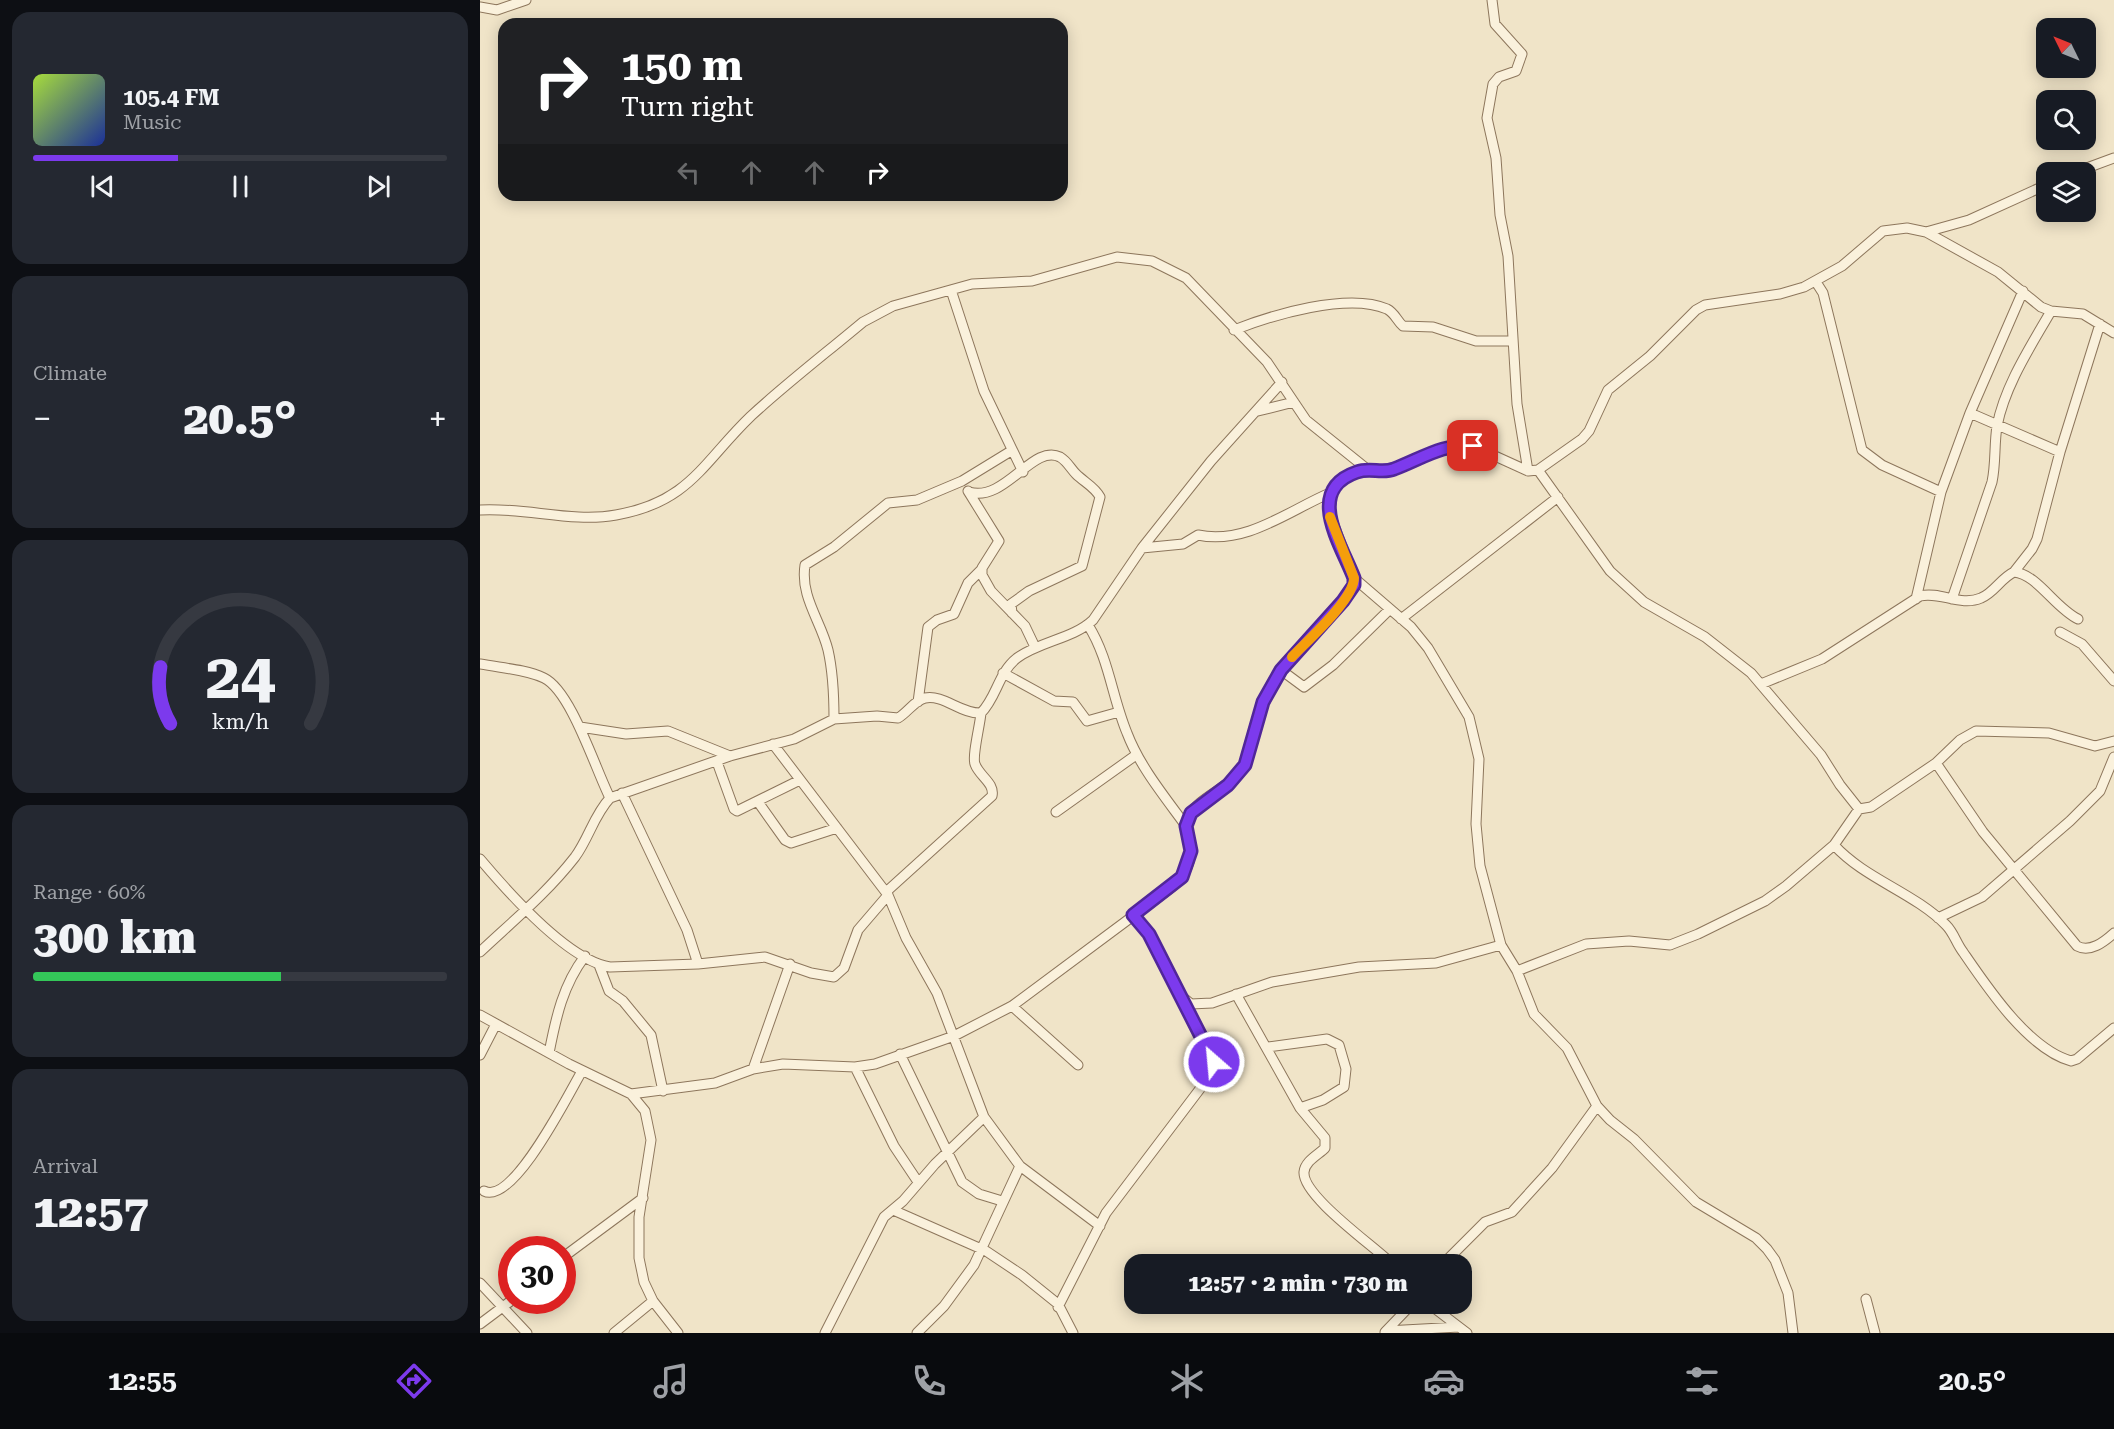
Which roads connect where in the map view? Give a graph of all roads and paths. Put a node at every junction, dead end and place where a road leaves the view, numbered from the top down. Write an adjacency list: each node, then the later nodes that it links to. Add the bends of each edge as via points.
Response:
1 (526, 0): 3 (street, via 497,10)
2 (1492, 0): 15 (street, via 1495,24 1522,54 1516,71 1499,77 1493,84 1487,118 1508,256)
3 (480, 7)
4 (2114, 159): 5 (street)
5 (2096, 165)
6 (2036, 190): 7 (street, via 1969,220)
7 (1926, 232): 8 (street, via 1907,228 1883,231 1842,266); 10 (street, via 1998,272)
8 (1816, 282): 24 (street, via 1780,294 1731,299 1696,310 1650,356 1608,390 1582,439); 29 (street, via 1823,293 1862,450 1882,465)
9 (951, 290): 13 (street, via 997,281 1032,281 1094,262 1136,258 1165,266 1186,278); 21 (street, via 984,391); 32 (street, via 893,306 863,322 750,417 688,485 664,501 613,516)
10 (2023, 291): 11 (street); 19 (street)
11 (2051, 311): 12 (street, via 2083,314); 20 (street, via 2018,371)
12 (2100, 324): 14 (street); 22 (street)
13 (1234, 330): 15 (street, via 1289,311 1369,305 1388,310 1403,326 1433,327 1476,341); 16 (street)
14 (2114, 333)
15 (1512, 341): 25 (street)
16 (1282, 382): 17 (street); 18 (street)
17 (1294, 402): 18 (street); 23 (street, via 1312,427)
18 (1258, 411): 33 (street, via 1211,461)
19 (1970, 413): 20 (street); 29 (street)
20 (1997, 426): 22 (street); 38 (street, via 1992,482)
21 (1011, 451): 26 (street); 27 (street)
22 (2060, 452): 35 (street, via 2037,539)
23 (1367, 469): 25 (street, via 1392,470 1458,445 1473,446); 30 (street, via 1346,476)
24 (1538, 470): 25 (street); 31 (street)
25 (1528, 471)
26 (1023, 472): 28 (street, via 986,495); 40 (street, via 1035,460 1055,455 1097,492 1100,501 1082,566 1020,596 1011,603)
27 (962, 481): 28 (street); 54 (street, via 917,500 888,503 805,565 808,602 828,649)
28 (969, 492): 34 (street, via 999,542)
29 (1941, 492): 37 (street)
30 (1330, 493): 33 (street, via 1276,521 1229,537 1198,535 1183,544); 36 (street, via 1328,509)
31 (1558, 497): 41 (street); 50 (street, via 1616,577 1659,612 1705,637)
32 (480, 510)
33 (1142, 548): 43 (street, via 1103,609)
34 (982, 569): 40 (street, via 991,591); 51 (street, via 968,583 954,614 928,627)
35 (2014, 572): 38 (street, via 1981,598); 42 (street, via 2025,574 2062,611)
36 (1354, 578): 39 (street); 47 (street, via 1354,585 1343,601)
37 (1916, 599): 38 (street, via 1931,594); 50 (street, via 1822,658)
38 (1952, 599)
39 (1389, 610): 41 (street); 47 (street, via 1333,665 1304,687)
40 (1012, 613): 45 (street, via 1025,626)
41 (1401, 619): 79 (street, via 1428,648 1463,705 1478,745 1477,846)
42 (2078, 619)
43 (1088, 625): 45 (street); 52 (street, via 1102,650)
44 (2060, 632): 49 (street, via 2082,644)
45 (1035, 647): 48 (street)
46 (480, 664): 55 (street, via 533,674 551,682)
47 (1281, 670): 69 (street, via 1263,702 1245,765 1228,785 1191,813)
48 (1003, 673): 52 (street, via 1054,701 1073,702 1087,721); 53 (street)
49 (2114, 681)
50 (1761, 684): 67 (street, via 1821,755)
51 (918, 702): 53 (street, via 934,698); 54 (street, via 893,719)
52 (1119, 712): 58 (street)
53 (981, 713): 74 (street, via 974,759 992,788 992,796)
54 (834, 719): 57 (street, via 794,740)
55 (580, 727): 59 (street, via 626,734 668,730); 65 (street)
56 (2114, 741): 62 (street, via 2095,746 2049,733 1976,732 1960,740)
57 (773, 744): 59 (street); 63 (street)
58 (1136, 755): 68 (street); 69 (street)
59 (730, 756): 61 (street)
60 (2114, 757): 73 (street, via 2094,799)
61 (717, 762): 64 (street); 66 (street, via 734,809)
62 (1936, 763): 67 (street, via 1871,807); 73 (street, via 1983,832)
63 (800, 780): 66 (street); 70 (street)
64 (622, 793): 65 (street); 82 (street, via 691,939)
65 (610, 798): 75 (street, via 598,812 576,856)
66 (758, 802): 70 (street, via 790,843)
67 (1859, 809): 71 (street)
68 (1056, 812)
69 (1186, 826): 76 (street, via 1191,851 1186,870 1172,887)
70 (837, 828): 74 (street)
71 (1834, 845): 77 (street, via 1858,866); 85 (street, via 1765,901 1677,943 1586,944)
72 (480, 859): 75 (street)
73 (2014, 869): 77 (street, via 1982,897); 78 (street, via 2080,948 2096,946)
74 (887, 893): 83 (street, via 858,930 837,975 820,976); 92 (street)
75 (526, 909): 80 (street); 81 (street)
76 (1133, 915): 87 (street, via 1149,934); 88 (street)
77 (1938, 918): 91 (street, via 2005,1008 2059,1057 2077,1059)
78 (2114, 933)
79 (1501, 945): 85 (street); 86 (street, via 1436,963 1359,967 1281,980)
80 (480, 952)
81 (585, 956): 84 (street); 94 (street, via 563,994)
82 (698, 964): 83 (street, via 765,957); 84 (street)
83 (790, 964): 99 (street)
84 (599, 965): 101 (street, via 609,991 623,1001 651,1035)
85 (1517, 972): 103 (street, via 1534,1014 1568,1048)
86 (1236, 994): 87 (street, via 1212,1003); 93 (street)
87 (1185, 1001): 113 (street, via 1212,1058 1212,1073 1117,1197)
88 (1012, 1006): 92 (street); 97 (street)
89 (480, 1015): 90 (street)
90 (496, 1024): 94 (street); 96 (street)
91 (2114, 1028)
92 (954, 1036): 95 (street); 105 (street)
93 (1268, 1047): 104 (street); 104 (street, via 1327,1039 1339,1046 1346,1069 1344,1087)
94 (549, 1053): 100 (street)
95 (900, 1054): 98 (street); 106 (street)
96 (480, 1055)
97 (1078, 1065)
98 (855, 1067): 99 (street, via 806,1063); 108 (street, via 894,1146)
99 (753, 1069): 101 (street, via 715,1083)
100 (582, 1071): 102 (street); 109 (street, via 531,1156 499,1192)
101 (663, 1091): 102 (street)
102 (631, 1094): 110 (street, via 645,1111 650,1126)
103 (1597, 1106): 117 (street, via 1552,1168 1512,1212 1485,1222); 137 (street, via 1696,1202 1756,1238 1767,1249 1788,1293)
104 (1300, 1108): 116 (street, via 1326,1144 1305,1167 1309,1187)
105 (984, 1117): 106 (street); 107 (street)
106 (949, 1152): 108 (street); 111 (street, via 962,1182 979,1194)
107 (1020, 1166): 111 (street); 113 (street)
108 (918, 1182): 112 (street)
109 (484, 1191)
110 (644, 1198): 114 (street); 121 (street, via 639,1258)
111 (1002, 1201): 115 (street)
112 (893, 1210): 115 (street); 133 (street, via 882,1219)
113 (1100, 1226): 122 (street)
114 (576, 1248)
115 (981, 1250): 122 (street, via 1022,1275); 134 (street, via 953,1294)
116 (1381, 1254)
117 (1453, 1254)
118 (480, 1283): 120 (street)
119 (1866, 1299): 138 (street)
120 (498, 1301)
121 (653, 1301): 131 (street); 132 (street)
122 (1058, 1307): 135 (street)
123 (498, 1310): 127 (street)
124 (510, 1314): 130 (street)
125 (1402, 1314): 129 (street)
126 (1442, 1314): 128 (street)
127 (480, 1324)
128 (1459, 1327): 129 (street); 136 (street)
129 (1385, 1332)
130 (527, 1333)
131 (614, 1333)
132 (678, 1333)
133 (825, 1333)
134 (917, 1333)
135 (1073, 1333)
136 (1467, 1333)
137 (1793, 1333)
138 (1875, 1333)

